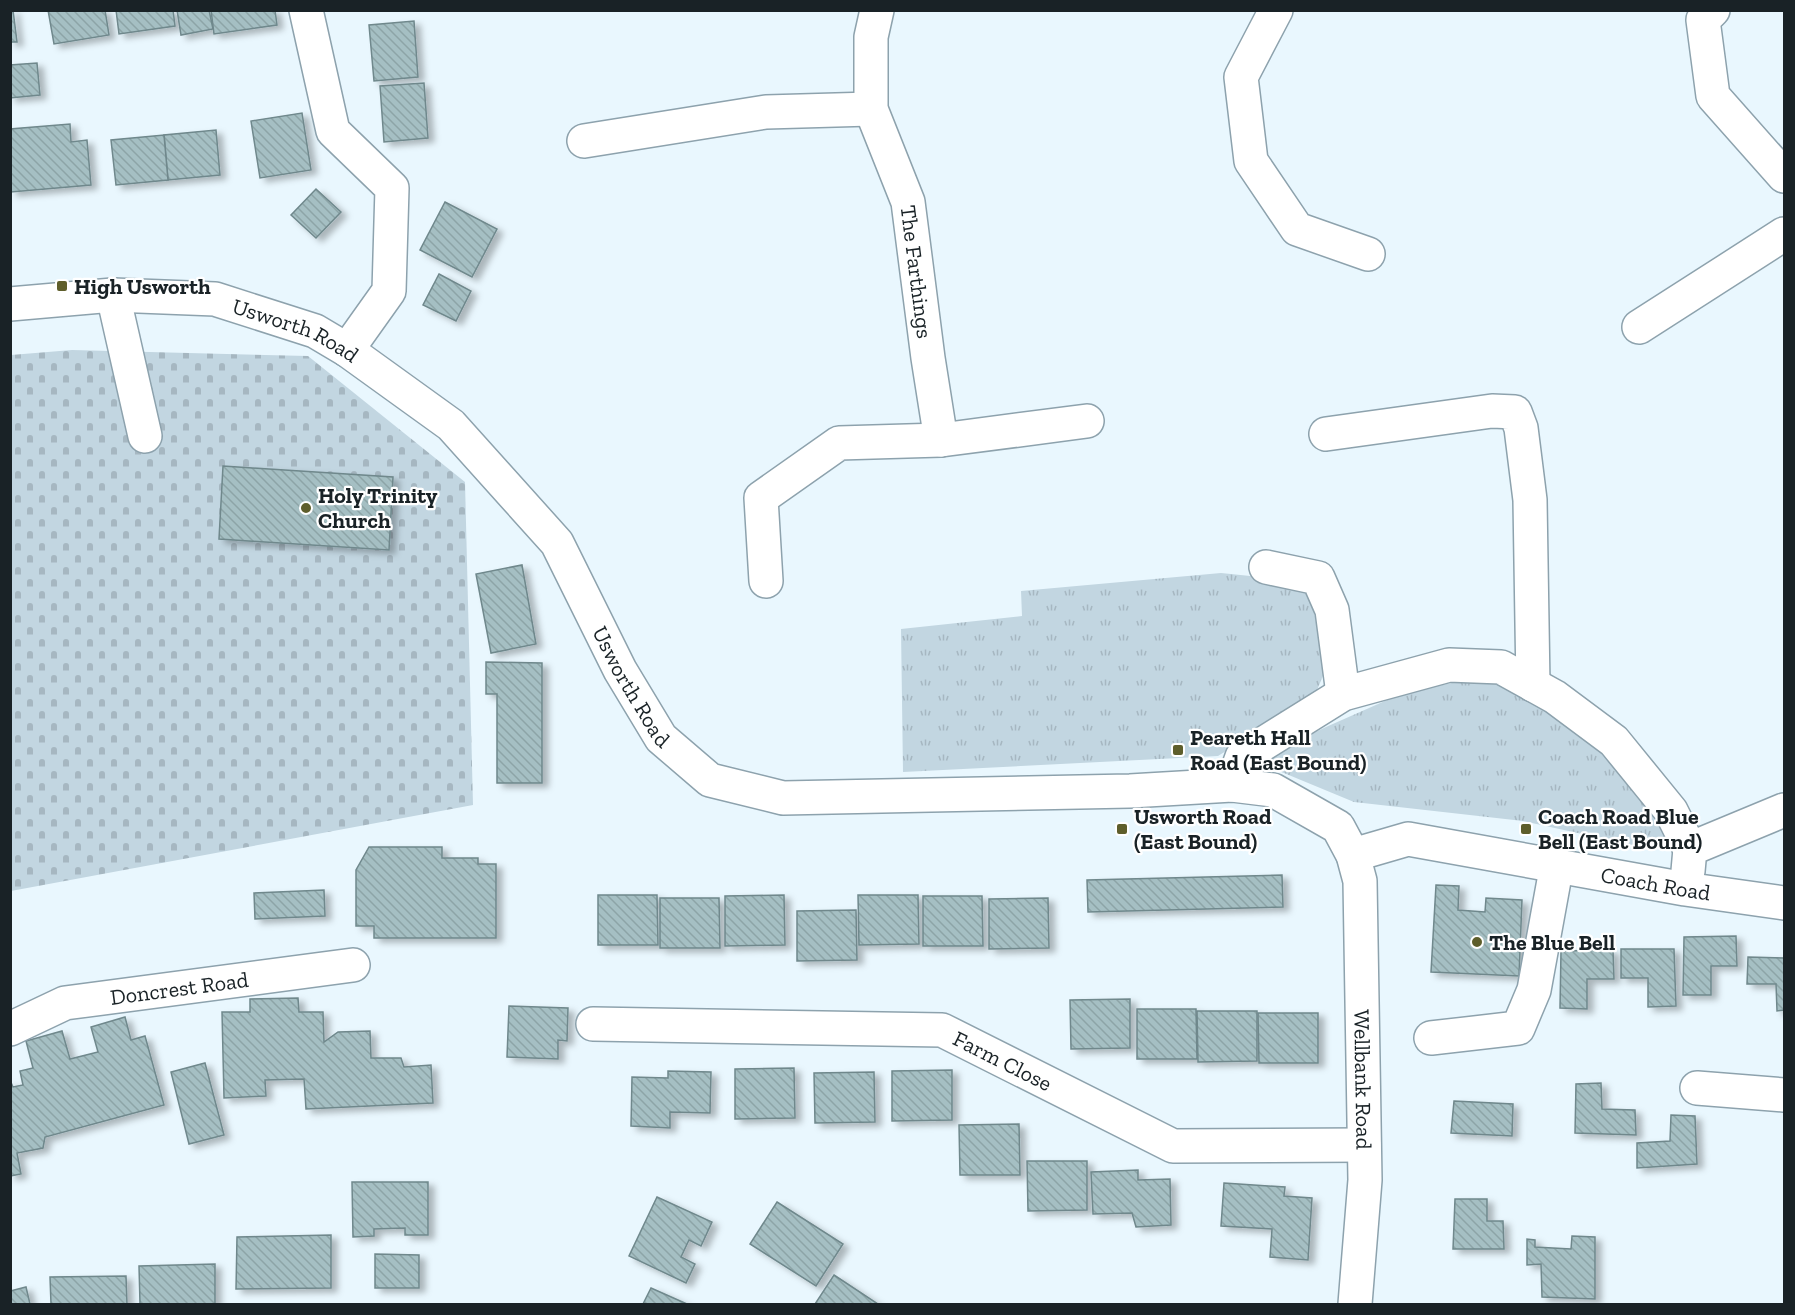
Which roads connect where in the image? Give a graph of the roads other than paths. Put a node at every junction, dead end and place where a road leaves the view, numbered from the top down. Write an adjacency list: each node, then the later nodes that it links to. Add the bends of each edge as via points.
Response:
1 (306, 10): 13 (street, via 333,131 392,188 389,291)
2 (877, 10): 5 (street, The Farthings, via 871,37)
3 (1276, 10): 9 (street, via 1241,77 1251,161 1297,229)
4 (1713, 10): 7 (street, via 1703,20 1713,96)
5 (871, 109): 6 (street, via 766,112); 17 (street, The Farthings, via 908,202)
6 (584, 141)
7 (1785, 176)
8 (1785, 234): 12 (street)
9 (1368, 254)
10 (113, 295): 11 (street, Usworth Road); 13 (street, Usworth Road, via 215,298 315,331); 16 (street)
11 (10, 304)
12 (1639, 327)
13 (347, 350): 22 (street, Usworth Road, via 451,425 557,543 620,670 661,738 710,780 783,798 1130,791)
14 (1087, 421): 17 (street)
15 (1326, 434): 20 (street, via 1492,411 1515,412 1521,428 1530,500)
16 (145, 436)
17 (941, 440): 19 (street, via 839,443 761,498)
18 (1266, 567): 21 (street, via 1318,578 1332,610)
19 (766, 581)
20 (1533, 685): 21 (street, via 1501,667 1449,666); 24 (street, via 1614,741 1671,810)
21 (1343, 694): 22 (street, via 1242,757)
22 (1232, 785): 25 (street, Usworth Road, via 1273,790 1306,807 1338,827)
23 (1785, 810): 24 (street)
24 (1690, 849): 27 (street)
25 (1353, 855): 26 (street, Coach Road, via 1408,839); 35 (street, Wellbank Road, via 1360,881)
26 (1557, 864): 27 (street, Coach Road); 32 (street, via 1534,990 1518,1028)
27 (1685, 890): 28 (street, Coach Road)
28 (1785, 903)
29 (353, 965): 31 (street, Doncrest Road, via 65,1003)
30 (593, 1023): 35 (street, Farm Close, via 942,1030 1173,1146)
31 (10, 1029)
32 (1431, 1038)
33 (1697, 1088): 34 (street)
34 (1785, 1095)
35 (1364, 1145): 36 (street, Wellbank Road)
36 (1355, 1305)

